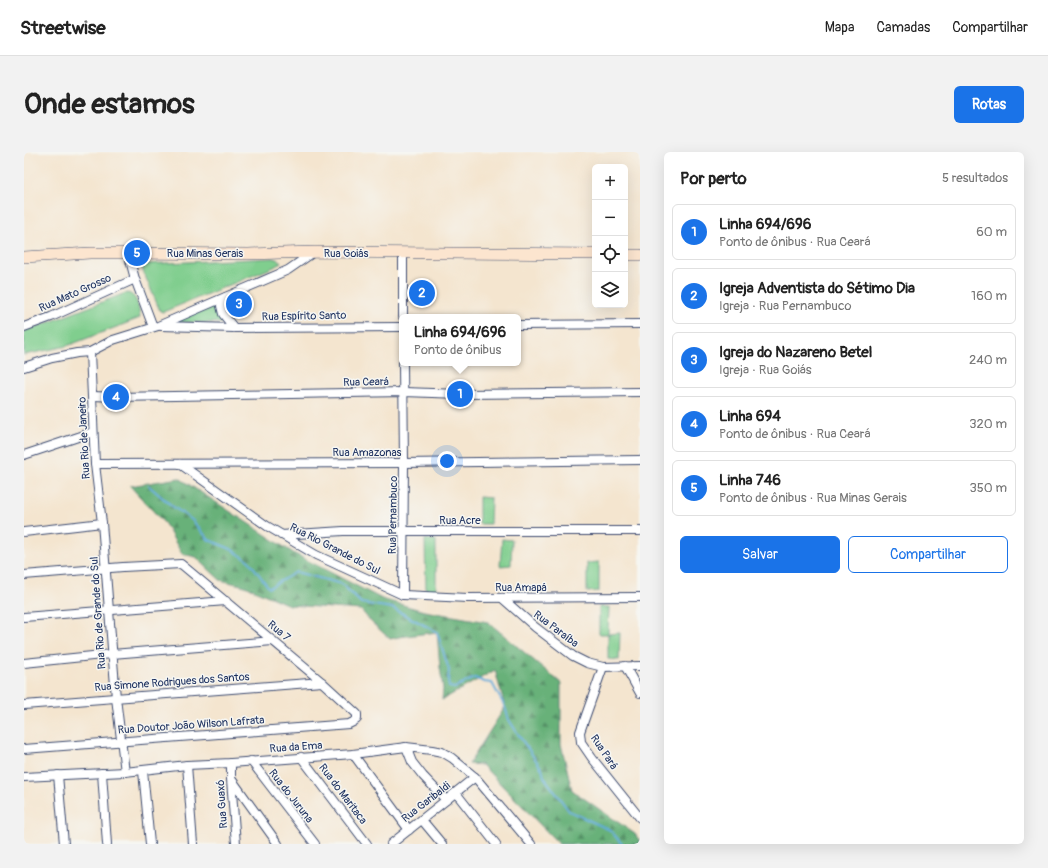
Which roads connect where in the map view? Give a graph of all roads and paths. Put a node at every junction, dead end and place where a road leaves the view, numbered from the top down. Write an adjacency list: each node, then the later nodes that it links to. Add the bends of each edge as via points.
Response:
1 (314, 252): 2 (street, Rua Minas Gerais); 3 (street, Rua Goiás); 9 (street, Rua Goiás, via 288,270)
2 (128, 253): 7 (street, Rua Minas Gerais); 8 (street)
3 (403, 253): 4 (street, Rua Goiás); 10 (street)
4 (592, 254)
5 (628, 255): 6 (street)
6 (640, 255)
7 (24, 257)
8 (135, 279): 13 (street); 15 (street, Rua Mato Grosso)
9 (226, 297): 13 (street, Rua Goiás); 16 (street, via 222,306 223,314)
10 (403, 314)
11 (640, 324): 12 (street)
12 (521, 325)
13 (155, 326): 16 (street, Rua Espírito Santo); 17 (street, Rua Goiás, via 113,340)
14 (399, 326): 16 (street, Rua Espírito Santo)
15 (24, 327)
16 (234, 328)
17 (90, 352): 19 (street, Rua Goiás, via 52,358); 22 (street, Rua Rio de Janeiro)
18 (403, 366): 20 (street, Rua Pernambuco)
19 (24, 367)
20 (404, 392): 21 (street, Rua Ceará); 22 (street, Rua Ceará); 26 (street, Rua Pernambuco)
21 (640, 392)
22 (93, 396): 23 (street, Rua Rio de Janeiro)
23 (93, 432): 24 (street); 27 (street, Rua Rio de Janeiro)
24 (24, 455)
25 (640, 460): 26 (street, Rua Amazonas)
26 (404, 463): 28 (street, Rua Amazonas); 32 (street, Rua Pernambuco)
27 (95, 464): 28 (street, Rua Amazonas); 29 (street, Rua Rio de Janeiro)
28 (180, 464): 33 (street, Rua Rio Grande do Sul)
29 (102, 523): 31 (street); 34 (street, Rua Rio de Grande do Sul)
30 (640, 531): 32 (street, Rua Acre)
31 (24, 532)
32 (403, 532): 33 (street, Rua Acre, via 343,531); 36 (street, Rua Pernambuco)
33 (281, 535): 36 (street, Rua Rio Grande do Sul, via 316,555)
34 (106, 568): 35 (street); 39 (street, Rua 7, via 181,564); 40 (street, Rua Rio de Grande do Sul)
35 (24, 575)
36 (403, 595): 38 (street, Rua Amapá)
37 (640, 597): 38 (street, Rua Amapá)
38 (502, 598): 47 (street, Rua Paraíba, via 573,656)
39 (226, 601): 40 (street); 42 (street, Rua 7)
40 (108, 610): 41 (street); 43 (street, Rua Rio de Grande do Sul)
41 (24, 617)
42 (272, 641): 43 (street); 48 (street, Rua 7)
43 (112, 654): 44 (street); 50 (street, Rua Rio de Grande do Sul)
44 (24, 662)
45 (625, 666): 46 (street, Rua Paraíba); 47 (street, Rua Paraíba); 49 (street)
46 (640, 666)
47 (603, 667): 70 (street, Rua Pará, via 580,732 581,742)
48 (322, 682): 50 (street, Rua Simone Rodrigues dos Santos); 52 (street, Rua 7, via 357,714)
49 (640, 693)
50 (116, 698): 51 (street, Rua Simone Rodrigues dos Santos); 53 (street, Rua Rio de Grande do Sul)
51 (24, 705)
52 (357, 719): 53 (street, Rua Doutor João Wilson Lafrata, via 348,724)
53 (121, 742): 55 (street, Rua Doutor João Wilson Lafrata); 62 (street, Rua Rio de Grande do Sul)
54 (406, 747): 56 (street, Rua da Ema); 66 (street, Rua da Ema, via 442,752); 69 (street, via 412,762)
55 (24, 749)
56 (353, 754): 57 (street, Rua da Ema); 72 (street)
57 (301, 758): 58 (street, Rua da Ema); 80 (street, Rua do Maritaca)
58 (251, 762): 59 (street, Rua da Ema); 79 (street, Rua do Juruna)
59 (231, 763): 60 (street, Rua da Ema); 67 (street, Rua Guaxó)
60 (187, 766): 61 (street, Rua da Ema); 76 (street)
61 (143, 771): 62 (street, Rua da Ema); 75 (street)
62 (125, 772): 63 (street, Rua da Ema)
63 (102, 773): 64 (street, Rua da Ema); 74 (street)
64 (58, 775): 65 (street, Rua da Ema); 73 (street)
65 (24, 777)
66 (475, 777): 68 (street, Rua Garibaldi); 84 (street, Rua da Ema)
67 (231, 779): 77 (street, Rua Guaxó); 78 (street)
68 (456, 793): 69 (street, Rua Garibaldi); 83 (street)
69 (446, 800): 71 (street, Rua Garibaldi)
70 (640, 818)
71 (422, 820): 72 (street, Rua Garibaldi); 82 (street)
72 (409, 830): 81 (street, Rua Garibaldi)
73 (64, 844)
74 (107, 844)
75 (150, 844)
76 (194, 844)
77 (236, 844)
78 (278, 844)
79 (315, 844)
80 (367, 844)
81 (391, 844)
82 (442, 844)
83 (496, 844)
84 (531, 844)

